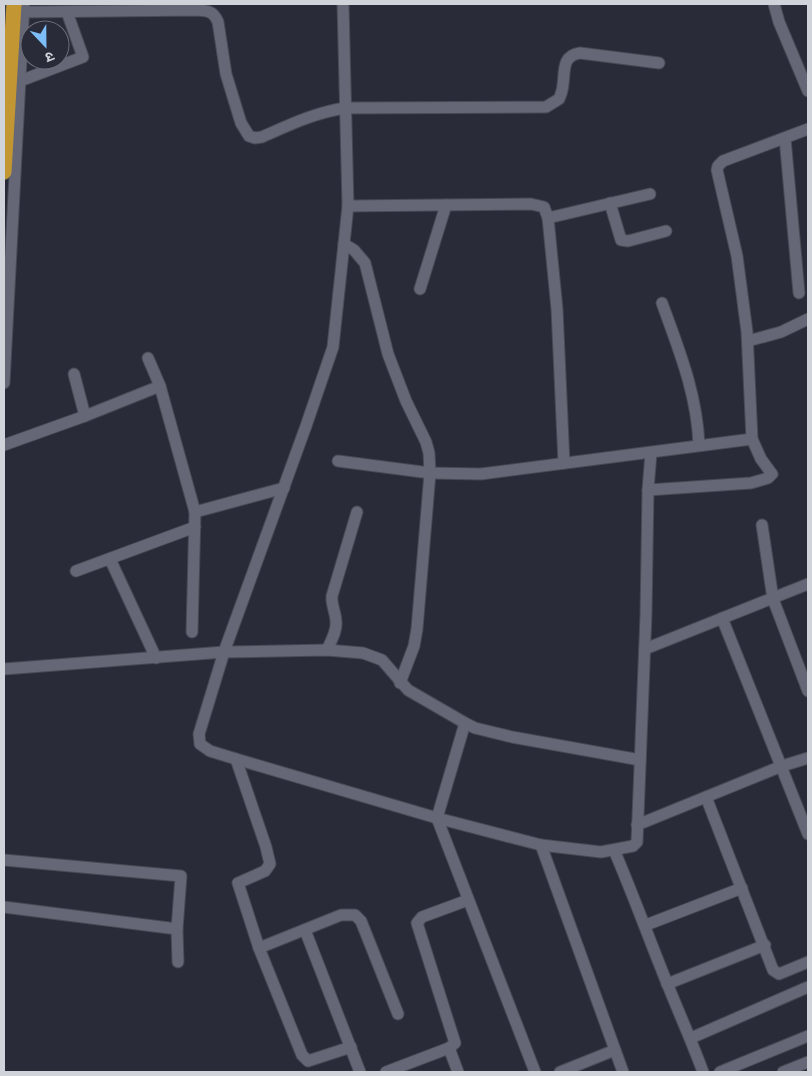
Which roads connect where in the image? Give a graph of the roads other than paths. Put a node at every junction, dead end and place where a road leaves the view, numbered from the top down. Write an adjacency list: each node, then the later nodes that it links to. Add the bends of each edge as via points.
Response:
1 (343, 4): 8 (street)
2 (774, 4): 7 (street, via 778,22)
3 (20, 7): 4 (street); 6 (street); 11 (highway)
4 (67, 12): 6 (street, via 83,57); 8 (street, via 208,10 214,13 229,86 243,128 254,138 330,110)
5 (659, 63): 8 (street, via 573,54 566,60 562,94 546,107)
6 (20, 81): 26 (street)
7 (808, 91)
8 (346, 108): 15 (street)
9 (808, 129): 10 (street)
10 (784, 138): 20 (street); 23 (street, via 723,161 717,170 737,256)
11 (4, 172)
12 (650, 194): 13 (street)
13 (610, 203): 16 (street); 17 (street, via 621,240)
14 (446, 205): 15 (street); 16 (street, via 532,204 544,207); 19 (street)
15 (348, 206): 18 (street)
16 (548, 218): 34 (street, via 557,309)
17 (666, 231)
18 (344, 244): 35 (street, via 365,263 388,354 426,442); 36 (street, via 333,347)
19 (420, 289)
20 (799, 294)
21 (662, 303): 31 (street, via 695,405)
22 (808, 319): 23 (street, via 781,332)
23 (748, 341): 29 (street)
24 (148, 358): 27 (street)
25 (74, 374): 28 (street)
26 (4, 383)
27 (160, 386): 28 (street); 38 (street)
28 (84, 416): 30 (street)
29 (752, 439): 31 (street); 37 (street, via 772,474 768,478 751,483)
30 (4, 445)
31 (699, 445): 32 (street)
32 (651, 452): 34 (street); 37 (street)
33 (338, 461): 35 (street)
34 (564, 463): 35 (street, via 481,474)
35 (430, 473): 53 (street, via 417,629)
36 (284, 488): 38 (street); 50 (street)
37 (648, 490): 48 (street)
38 (195, 512): 41 (street)
39 (357, 512): 49 (street, via 332,596 336,622)
40 (762, 525): 45 (street)
41 (195, 527): 42 (street); 47 (street)
42 (110, 559): 43 (street); 51 (street)
43 (76, 571)
44 (808, 584): 45 (street)
45 (774, 599): 46 (street); 54 (street)
46 (722, 618): 48 (street); 59 (street)
47 (192, 632)
48 (644, 649): 58 (street)
49 (327, 650): 50 (street); 53 (street, via 363,653 382,660)
50 (224, 652): 51 (street); 57 (street, via 199,740 204,748)
51 (156, 658): 52 (street)
52 (4, 669)
53 (400, 683): 55 (street)
54 (808, 690)
55 (465, 723): 58 (street, via 490,733); 61 (street)
56 (808, 758): 59 (street)
57 (236, 759): 61 (street); 74 (street, via 270,864 265,870 238,883)
58 (640, 760): 62 (street)
59 (782, 766): 60 (street); 63 (street)
60 (706, 797): 62 (street); 67 (street)
61 (437, 818): 64 (street); 68 (street)
62 (637, 825): 65 (street, via 637,842 632,847)
63 (808, 834)
64 (540, 845): 65 (street, via 601,852); 84 (street)
65 (614, 850): 70 (street)
66 (4, 860): 71 (street, via 181,876)
67 (742, 888): 70 (street); 73 (street)
68 (468, 900): 83 (street, via 422,917 417,923 455,1041); 89 (street)
69 (4, 907): 71 (street)
70 (646, 925): 77 (street)
71 (177, 929): 75 (street)
72 (305, 930): 74 (street); 79 (street, via 341,914 358,917); 82 (street)
73 (765, 946): 76 (street, via 775,973); 77 (street)
74 (259, 948): 82 (street, via 304,1059 312,1060)
75 (178, 962)
76 (807, 966)
77 (667, 984): 81 (street)
78 (808, 988): 81 (street)
79 (398, 1014)
80 (808, 1036): 93 (street)
81 (691, 1038): 92 (street)
82 (350, 1047): 86 (street)
83 (450, 1048): 87 (street); 88 (street)
84 (615, 1050): 90 (street); 91 (street)
85 (806, 1066): 94 (street)
86 (360, 1072)
87 (386, 1072)
88 (458, 1072)
89 (535, 1072)
90 (562, 1072)
91 (623, 1072)
92 (703, 1072)
93 (720, 1072)
94 (783, 1072)

